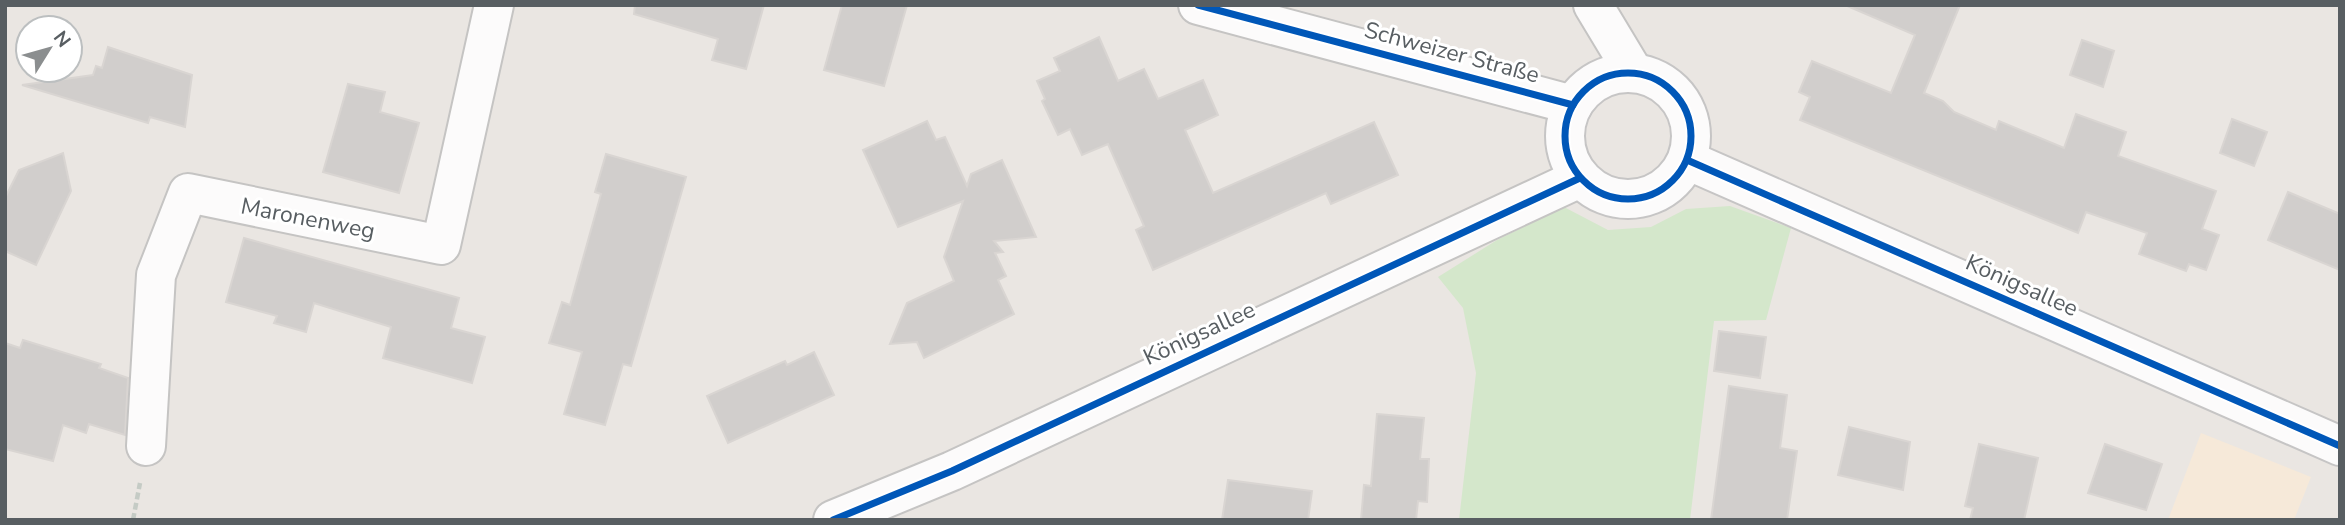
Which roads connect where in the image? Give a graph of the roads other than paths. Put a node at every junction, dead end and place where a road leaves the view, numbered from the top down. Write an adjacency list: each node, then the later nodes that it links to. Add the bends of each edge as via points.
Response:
1 (494, 5): 8 (street, Maronenweg, via 441,245 188,193 156,275)
2 (1198, 5): 5 (street, Schweizer Straße)
3 (1593, 5): 4 (street)
4 (1634, 73): 5 (street, via 1613,74 1590,86); 6 (street, via 1658,80 1678,96 1690,119)
5 (1573, 105): 7 (street, via 1566,125 1566,152)
6 (1687, 160): 7 (street, via 1673,181 1654,195 1628,200 1600,194); 9 (street, Königsallee)
7 (1580, 178): 10 (street, Königsallee, via 952,471)
8 (146, 446)
9 (2340, 446)
10 (833, 520)

